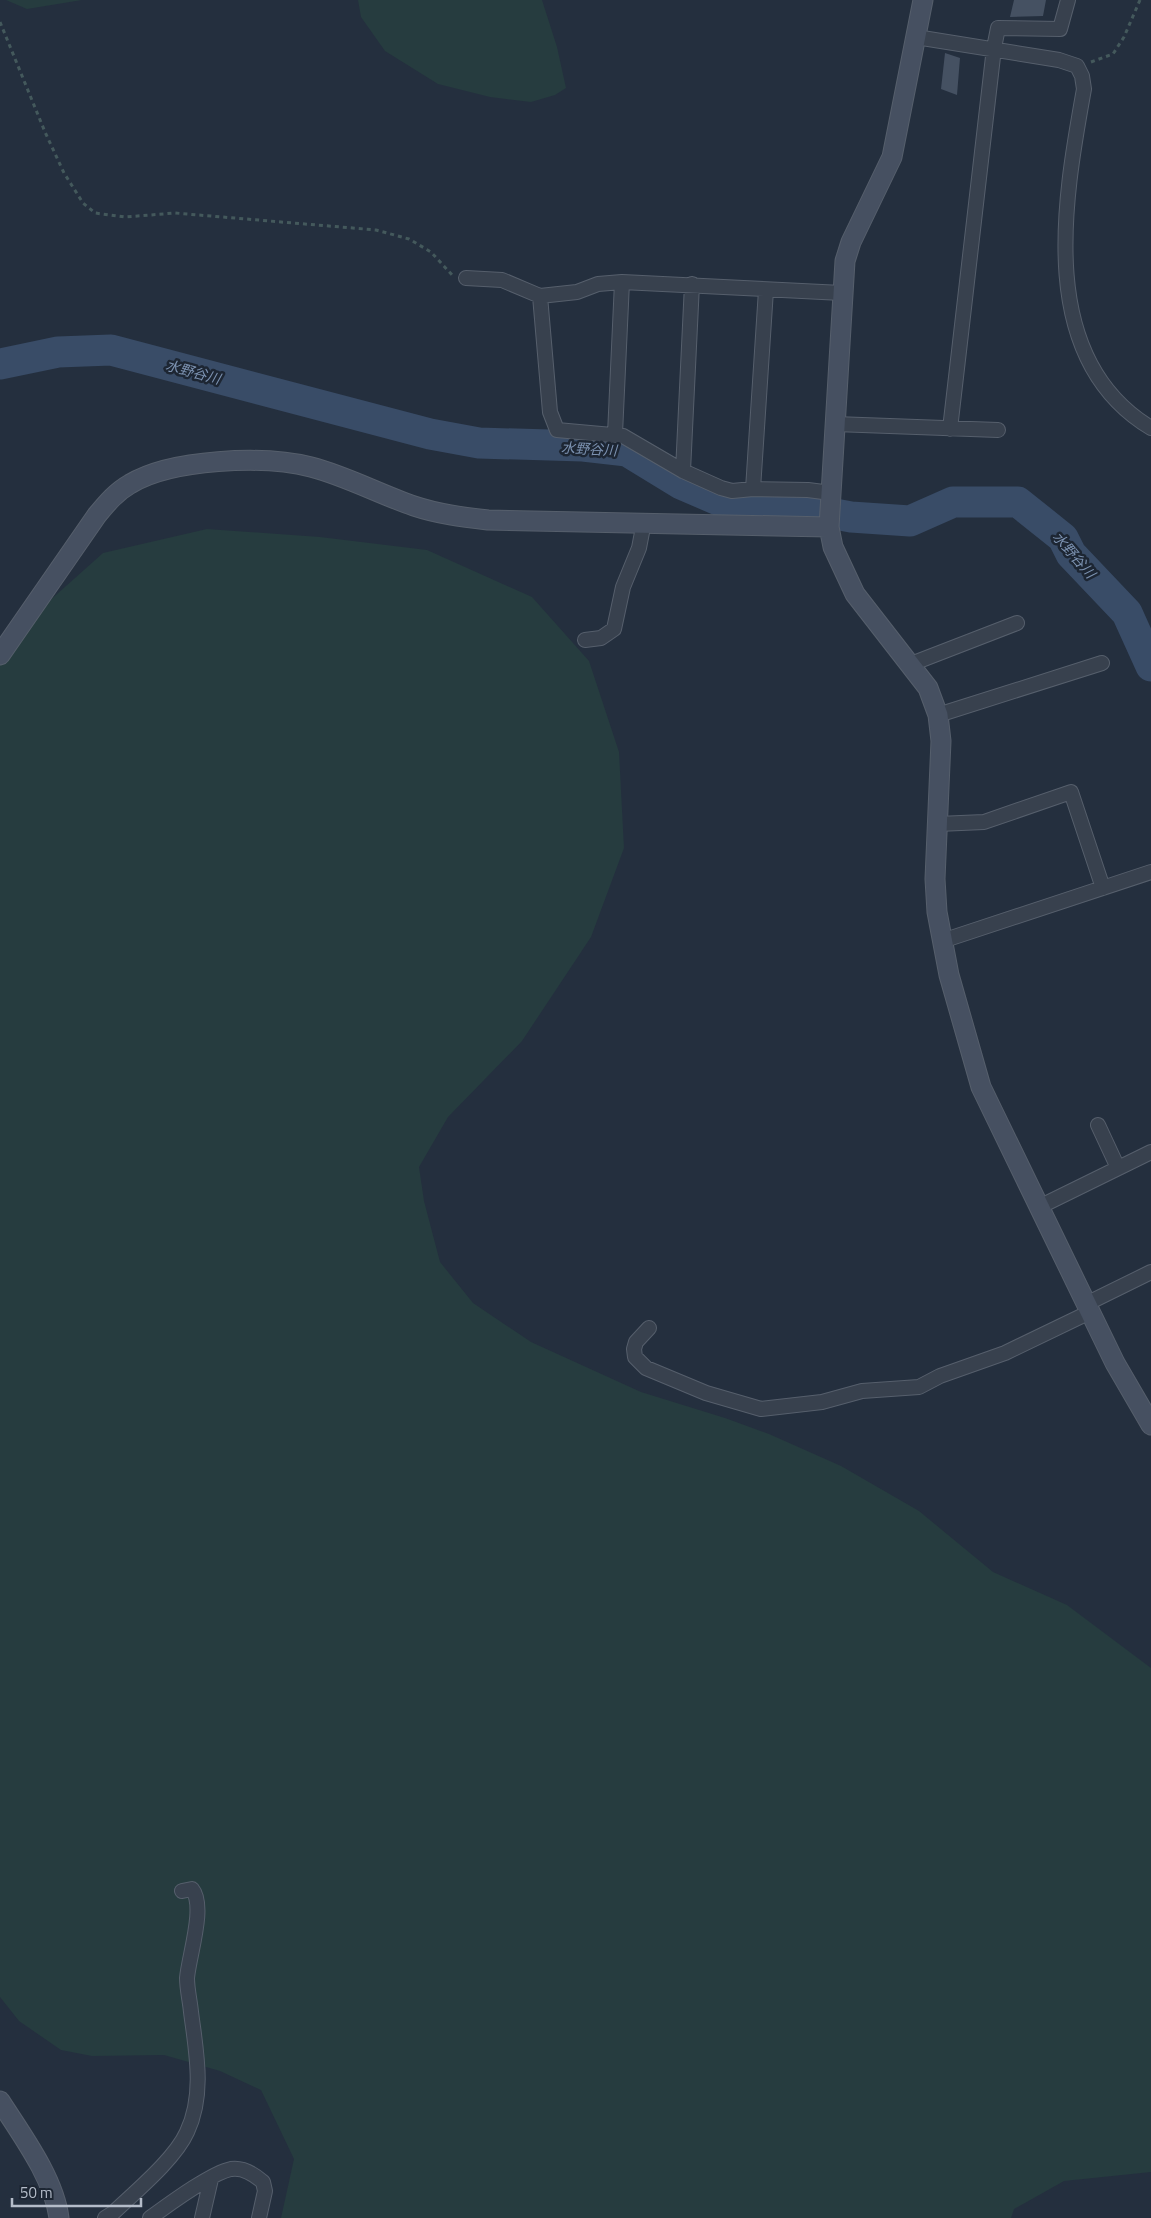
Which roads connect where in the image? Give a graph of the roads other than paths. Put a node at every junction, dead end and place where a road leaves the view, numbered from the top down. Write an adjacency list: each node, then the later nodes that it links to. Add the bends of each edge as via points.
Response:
1 (923, 0): 3 (street)
2 (1068, 0): 4 (street, via 1060,29 998,28)
3 (916, 37): 4 (street); 9 (street, via 892,157 851,242 845,261)
4 (994, 48): 12 (street, via 1059,60 1076,66 1082,76 1084,89 1068,181 1065,220 1066,262 1074,323 1096,378 1115,400); 13 (street)
5 (466, 278): 10 (street, via 502,280)
6 (622, 282): 7 (street); 10 (street); 15 (street)
7 (692, 284): 8 (street); 16 (street)
8 (766, 290): 9 (street); 17 (street)
9 (842, 293): 11 (street)
10 (540, 296): 15 (street, via 550,412 557,430)
11 (835, 424): 13 (street); 18 (street)
12 (1151, 428)
13 (950, 429): 14 (street)
14 (998, 430)
15 (615, 434): 16 (street)
16 (683, 471): 17 (street, via 732,491)
17 (753, 489): 18 (street, via 808,490)
18 (830, 510): 19 (street); 24 (street, via 833,547 855,594)
19 (644, 522): 21 (street, via 639,548 623,587 614,629 601,638); 22 (street, via 488,520 446,515 312,467 287,462 182,465 152,473 112,497)
20 (1017, 623): 24 (street)
21 (585, 640)
22 (0, 656)
23 (1102, 663): 25 (street)
24 (911, 664): 25 (street, via 928,688)
25 (938, 715): 26 (street, via 941,741)
26 (938, 824): 28 (street, via 984,822 1071,792); 29 (street, via 935,879)
27 (1151, 872): 28 (street)
28 (1103, 888): 29 (street)
29 (942, 941): 33 (street, via 981,1087)
30 (1098, 1125): 32 (street)
31 (1151, 1152): 32 (street)
32 (1118, 1168): 33 (street)
33 (1039, 1207): 35 (street)
34 (1151, 1272): 35 (street)
35 (1088, 1308): 36 (street, via 1005,1353 940,1376 919,1387 862,1392 822,1402 761,1409 706,1393 646,1368 635,1356 634,1348); 37 (street)
36 (649, 1328)
37 (1145, 1401): 38 (street)
38 (1151, 1425)
39 (182, 1891): 43 (street, via 192,1889 199,1901 187,1979 198,2064 198,2089 192,2120 176,2151)
40 (0, 2101): 42 (street, via 47,2181)
41 (211, 2179): 44 (street); 45 (street); 46 (street, via 232,2169 258,2177 265,2191)
42 (59, 2218)
43 (105, 2218)
44 (150, 2218)
45 (202, 2218)
46 (259, 2218)

